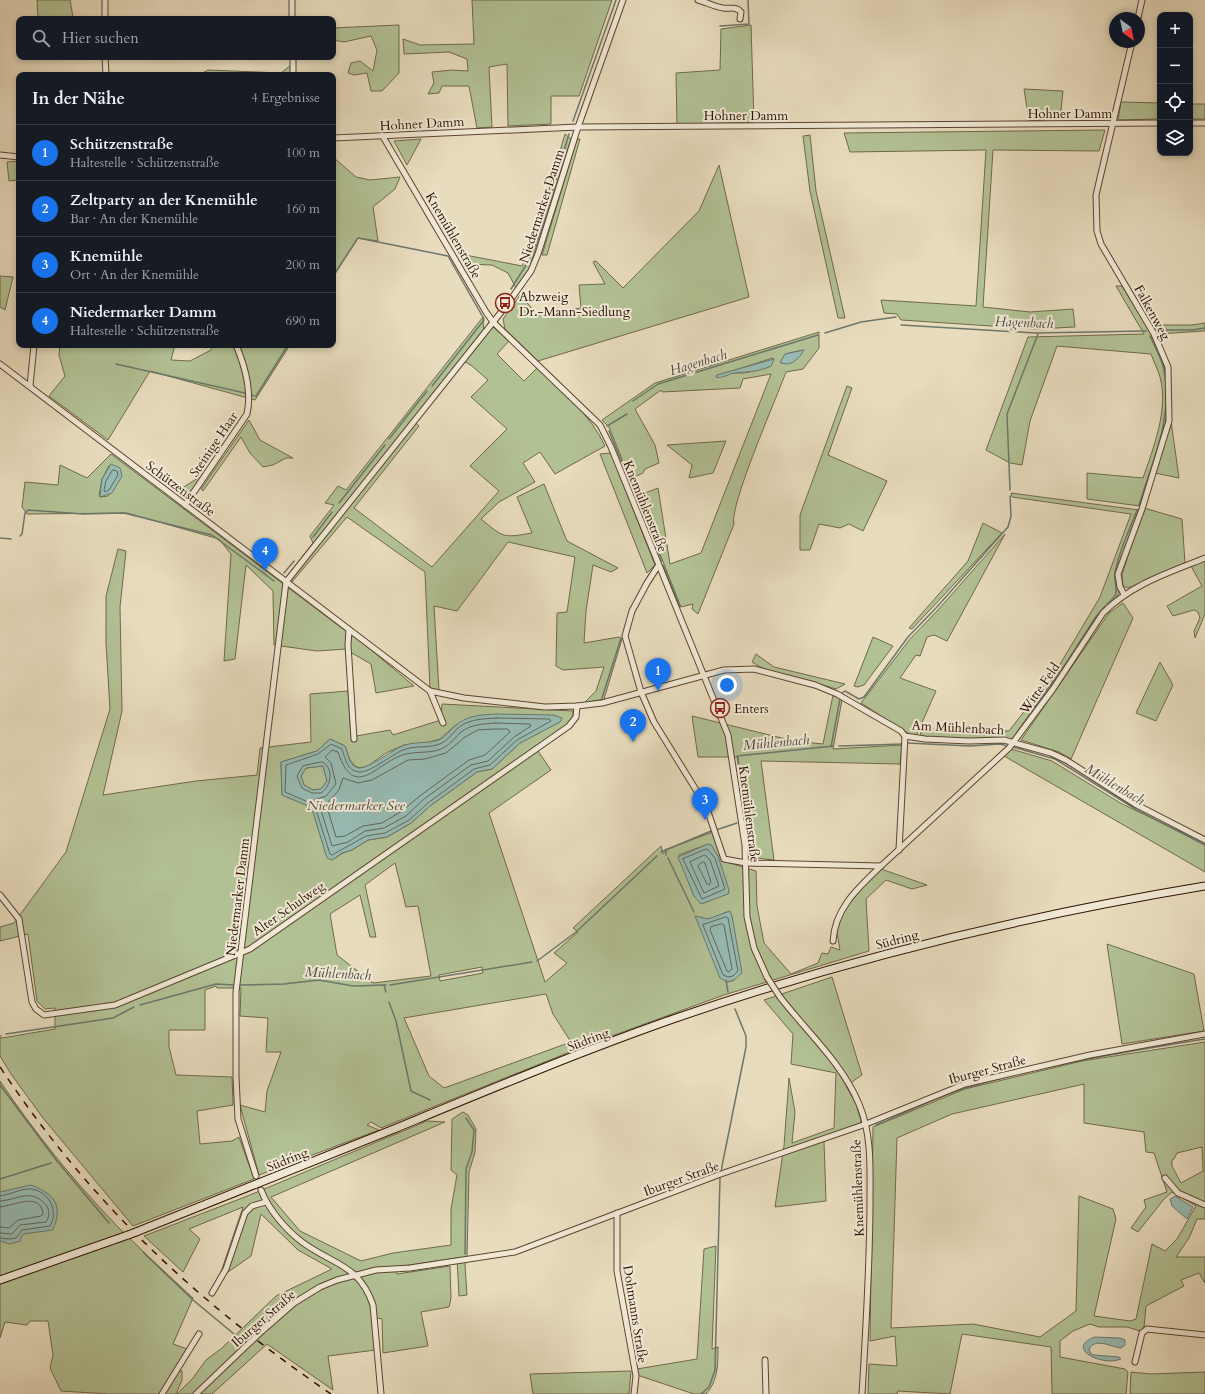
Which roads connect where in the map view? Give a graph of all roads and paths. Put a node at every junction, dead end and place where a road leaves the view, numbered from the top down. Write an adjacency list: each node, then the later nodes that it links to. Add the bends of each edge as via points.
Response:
1 (105, 0): 7 (street)
2 (292, 0): 8 (street)
3 (623, 0): 19 (street, Niedermarker Damm)
4 (698, 0): 9 (street, via 739,10)
5 (1142, 0): 6 (street)
6 (1139, 12)
7 (105, 16)
8 (292, 16)
9 (740, 20)
10 (1131, 48): 17 (street, Falkenweg)
11 (106, 60): 13 (street)
12 (293, 60): 14 (street)
13 (106, 72)
14 (293, 72)
15 (1193, 123): 16 (street)
16 (1205, 123)
17 (1113, 124): 18 (street, Hohner Damm); 19 (street, Hohner Damm); 33 (street, Falkenweg, via 1096,195 1097,231 1101,244 1154,334 1168,367 1169,409 1169,421 1156,465 1118,574)
18 (1157, 124)
19 (578, 128): 20 (street, Hohner Damm); 24 (street, Niedermarker Damm, via 531,271)
20 (382, 135): 21 (street, Hohner Damm); 24 (street, Knemühlenstraße)
21 (336, 138)
22 (0, 155): 23 (street)
23 (16, 157)
24 (493, 322): 31 (street, Knemühlenstraße, via 600,425); 32 (street, Niedermarker Damm)
25 (34, 348): 28 (street)
26 (237, 348): 29 (street, Steinige Haar, via 247,382 247,414)
27 (0, 364): 28 (street, Schützenstraße)
28 (30, 386): 29 (street, Schützenstraße)
29 (185, 505): 32 (street, Schützenstraße)
30 (1205, 558): 33 (street, Witte Feld, via 1147,581)
31 (658, 566): 35 (street, Knemühlenstraße); 37 (street, via 632,611 625,636)
32 (286, 582): 34 (street, Schützenstraße); 50 (street, Niedermarker Damm)
33 (1124, 594): 42 (street, Witte Feld, via 1103,613 1053,689)
34 (349, 630): 36 (street, Schützenstraße); 41 (street)
35 (702, 675): 37 (street, Schützenstraße); 40 (street, Am Mühlenbach, via 736,668 754,669 815,685 857,704); 45 (street, Knemühlenstraße, via 728,735)
36 (430, 692): 38 (street, Schützenstraße, via 545,707); 39 (street, Schützenstraße)
37 (641, 692): 38 (street, Schützenstraße, via 602,703); 45 (street, via 654,722 706,806 724,859)
38 (576, 706): 50 (street, Alter Schulweg, via 576,717 569,726)
39 (443, 723)
40 (905, 736): 42 (street, Am Mühlenbach); 44 (street)
41 (354, 738)
42 (1014, 742): 43 (street, Am Mühlenbach, via 1052,753 1066,760 1135,804); 44 (street, Witte Feld)
43 (1205, 840)
44 (899, 850): 46 (street, Witte Feld)
45 (746, 863): 46 (street); 52 (street, Knemühlenstraße, bridge, via 747,916 754,948 767,977 780,997 844,1075)
46 (881, 866): 49 (street, Witte Feld, via 845,904 834,928)
47 (1205, 886): 60 (main road, Südring, bridge, via 1110,902 972,931 754,992 496,1086 136,1232)
48 (0, 895): 50 (street, Alter Schulweg, via 19,919 32,1002 44,1015 115,1005)
49 (833, 941)
50 (241, 953): 53 (street, Niedermarker Damm, via 236,992 238,1119)
51 (1205, 1034): 52 (street, Iburger Straße, via 1090,1055 965,1084)
52 (866, 1124): 58 (street, Iburger Straße); 71 (street, Knemühlenstraße, via 870,1163 870,1254)
53 (256, 1176)
54 (1165, 1178): 57 (street, via 1178,1193)
55 (261, 1190): 56 (street)
56 (266, 1202): 59 (street, via 302,1242); 61 (street, via 252,1206 245,1213 226,1269)
57 (1205, 1205)
58 (617, 1213): 59 (street, Iburger Straße, via 514,1252); 69 (street, Dohmanns Straße, via 616,1271 636,1376)
59 (355, 1274): 67 (street, Iburger Straße, bridge, via 306,1295 283,1312); 68 (street, via 369,1291 373,1305)
60 (0, 1280)
61 (212, 1293)
62 (199, 1334): 66 (street)
63 (1205, 1335): 65 (street, via 1147,1329 1142,1333)
64 (765, 1360): 70 (street)
65 (1135, 1362)
66 (162, 1394)
67 (196, 1394)
68 (381, 1394)
69 (634, 1394)
70 (766, 1394)
71 (862, 1394)

